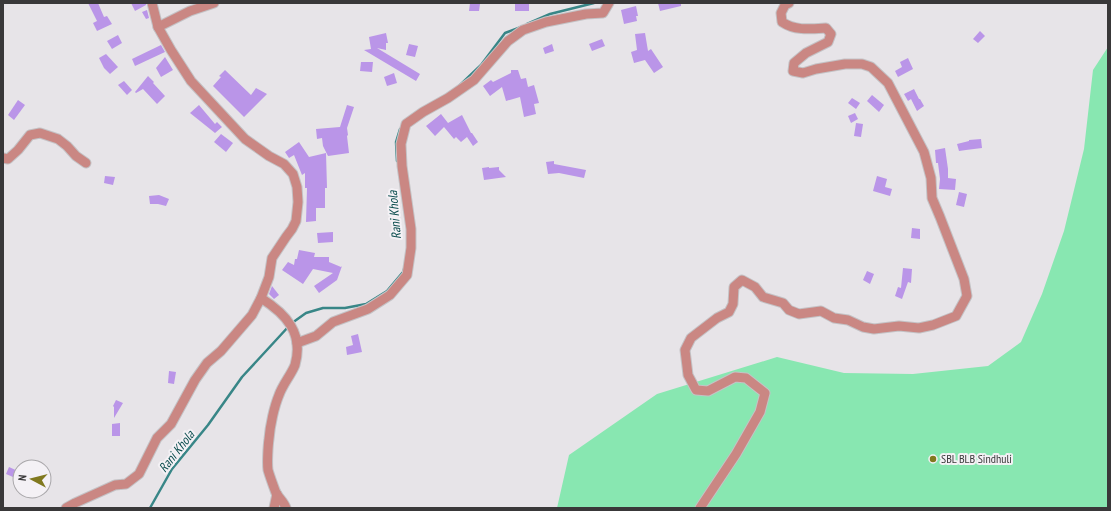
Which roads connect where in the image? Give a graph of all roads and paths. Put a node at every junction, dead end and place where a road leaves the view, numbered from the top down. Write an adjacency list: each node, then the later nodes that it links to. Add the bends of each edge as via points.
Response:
1 (152, 3): 5 (street)
2 (214, 3): 5 (street, via 190,11)
3 (610, 3): 9 (street, via 603,13 546,22 523,30 508,41 474,80 406,124 401,144 411,229 407,275 390,295 368,309 333,322 316,336)
4 (789, 3): 14 (street, via 781,13 782,22 789,27 826,28 831,34 828,42 806,53 794,63 793,71 803,73 845,64 862,64 871,67 888,83 924,152 931,178 932,198 964,279 967,296 956,316 933,325 874,330 863,328 848,320 834,318 821,311 799,314 783,303 763,296 755,287 742,280 734,287 733,304 729,312 691,338 685,350 688,375 696,390 708,391 735,377 746,378 765,393 760,412)
5 (158, 27): 8 (street, via 185,74 204,96 245,139 284,164 293,174 298,202 296,221 272,258 269,277)
6 (3, 158): 7 (street, via 8,159 30,135 40,133 58,139)
7 (86, 163)
8 (261, 298): 9 (street, via 287,319); 11 (street, via 252,315 221,351 207,363 171,424 157,438 140,474 126,484 115,485)
9 (297, 343): 10 (street, via 294,366 279,394 269,439 268,469)
10 (277, 494): 12 (street); 13 (street)
11 (66, 508)
12 (274, 508)
13 (286, 508)
14 (700, 508)

